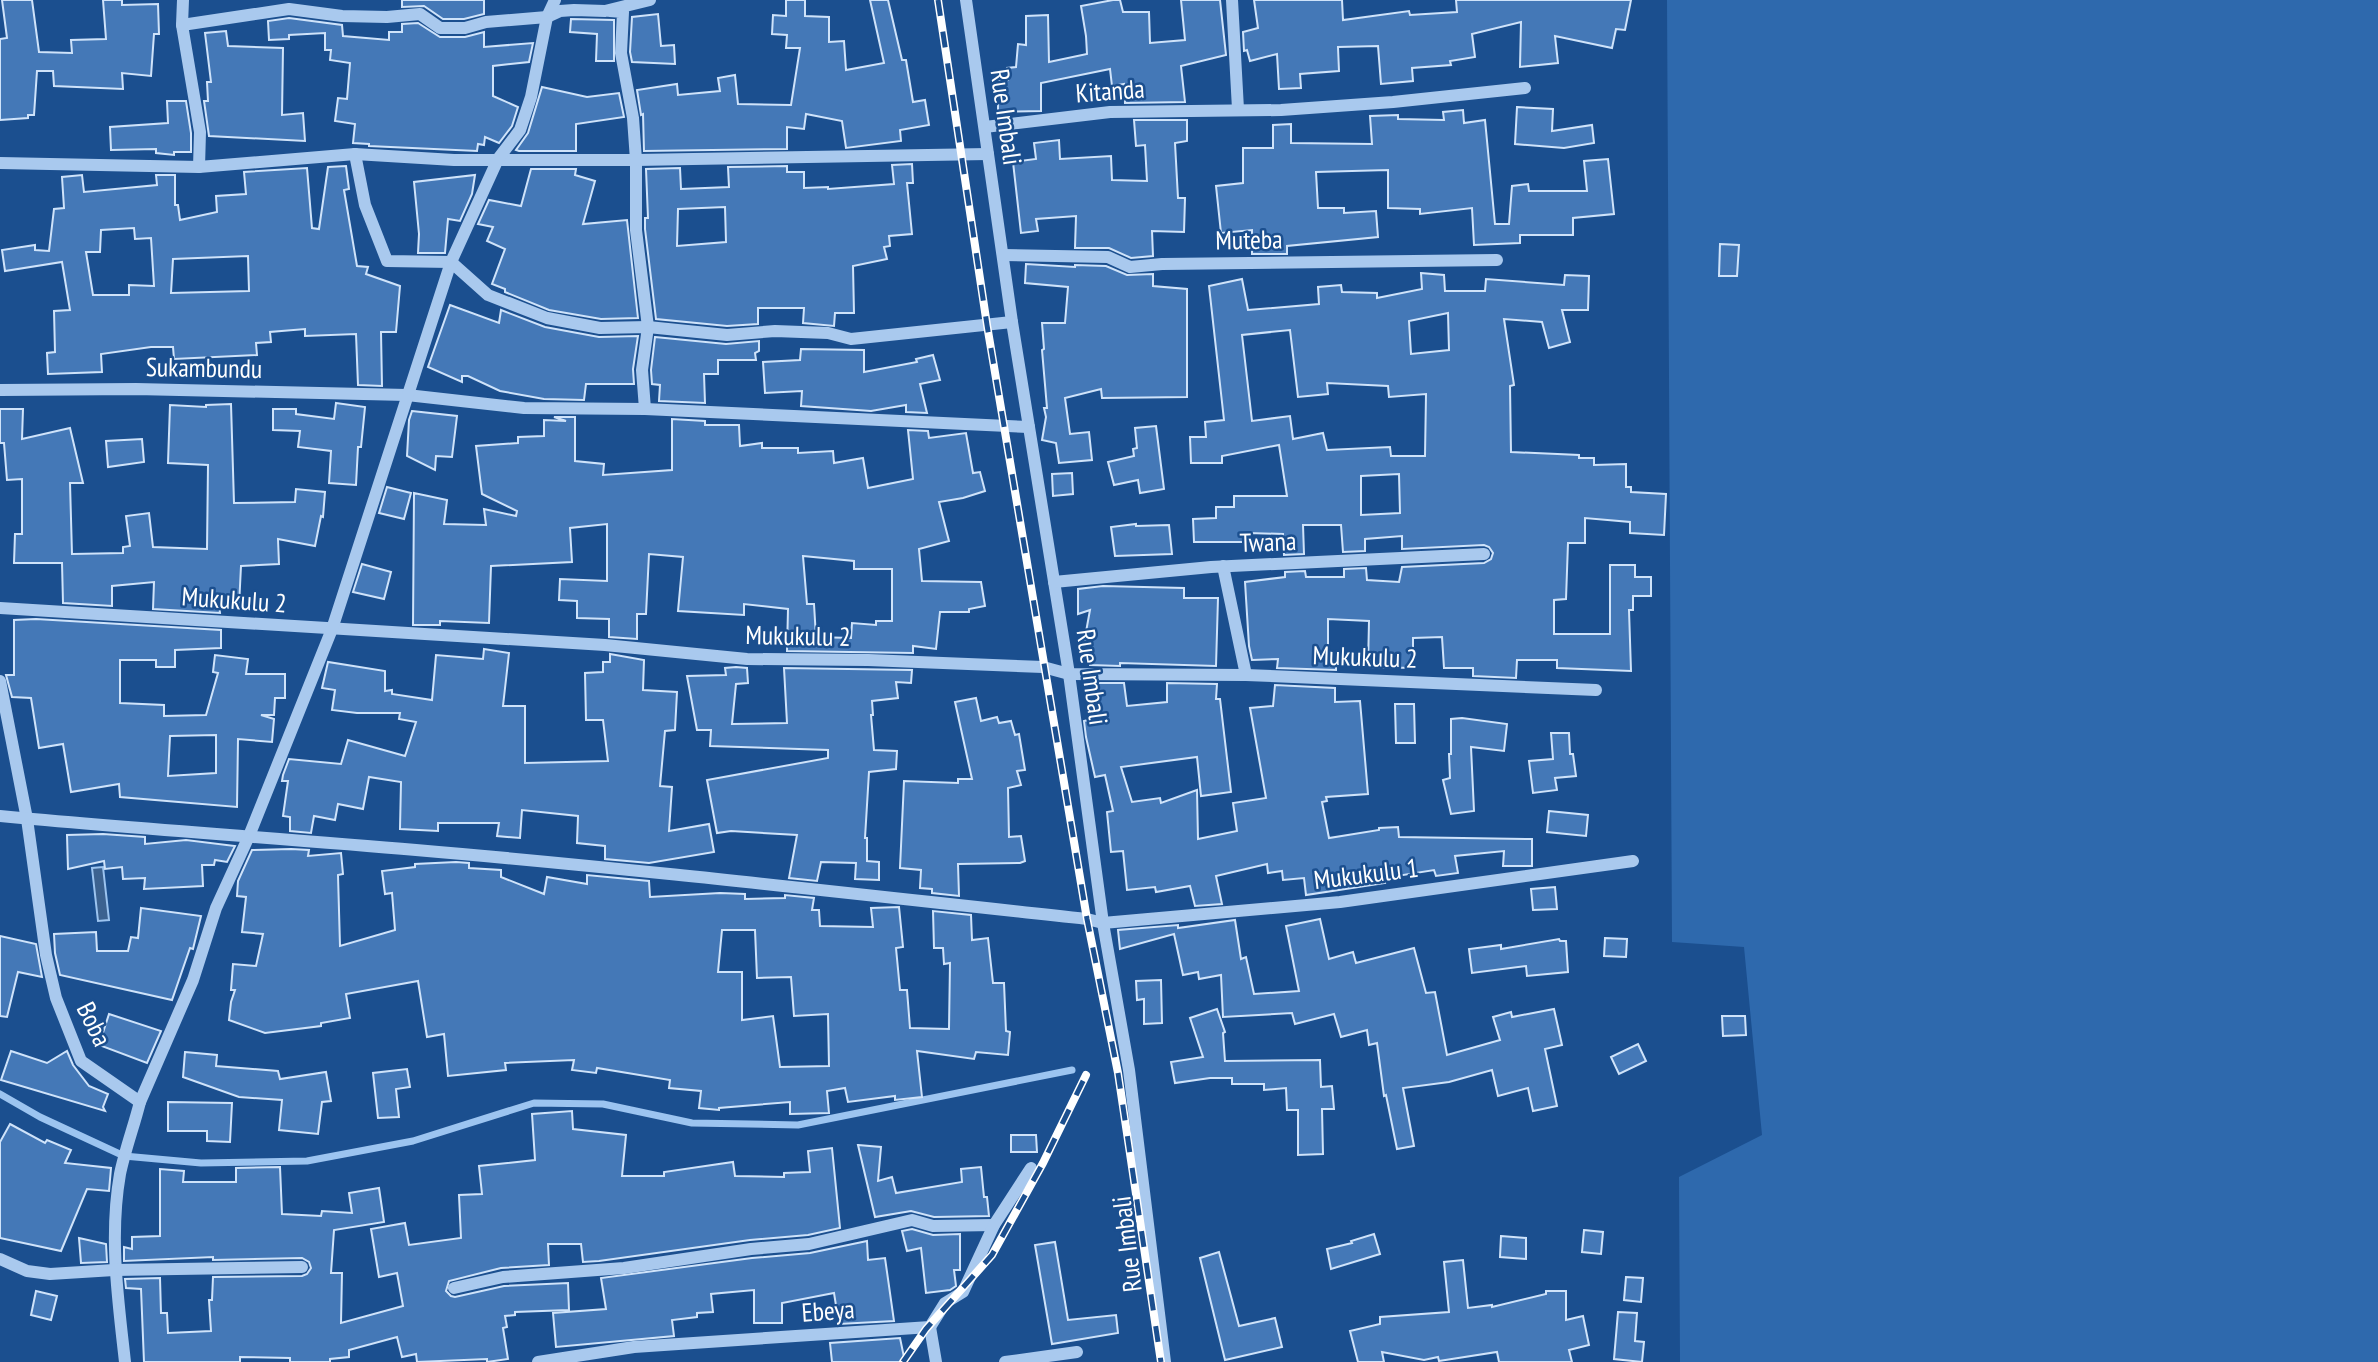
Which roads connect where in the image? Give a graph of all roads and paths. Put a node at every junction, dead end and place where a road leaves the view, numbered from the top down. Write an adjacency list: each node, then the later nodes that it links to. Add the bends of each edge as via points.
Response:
1 (183, 0): 8 (street)
2 (555, 0): 7 (street)
3 (650, 0): 6 (street)
4 (966, 0): 11 (street, Rue Imbali)
5 (1232, 0): 10 (street)
6 (605, 11): 7 (street, via 560,11); 15 (street, via 622,12 621,53)
7 (547, 17): 8 (street, via 440,28 420,14 342,16 289,9); 14 (street, via 520,130)
8 (182, 25): 17 (street, via 200,132)
9 (1525, 89): 10 (street, Kitanda, via 1281,110)
10 (1238, 109): 11 (street, Kitanda, via 1110,112)
11 (985, 127): 13 (street, Rue Imbali)
12 (355, 153): 14 (street); 17 (street); 20 (street, via 365,205 387,261)
13 (988, 155): 15 (street); 18 (street, Rue Imbali)
14 (499, 159): 15 (street); 20 (street)
15 (636, 160): 22 (street, via 636,230)
16 (0, 163): 17 (street)
17 (200, 167)
18 (1003, 254): 19 (street, Muteba, via 1108,257 1129,267); 21 (street, Rue Imbali)
19 (1497, 260)
20 (451, 262): 22 (street, via 488,296 547,318 600,328); 24 (street)
21 (1012, 322): 22 (street, via 851,340 828,333 727,335); 26 (street, Rue Imbali)
22 (648, 327): 25 (street, via 642,370)
23 (0, 390): 24 (street, Sukambundu)
24 (407, 395): 25 (street, Sukambundu, via 524,408); 31 (street)
25 (645, 409): 26 (street, Sukambundu)
26 (1029, 427): 29 (street, Rue Imbali)
27 (1484, 554): 28 (street, Twana)
28 (1223, 566): 29 (street, Twana); 33 (street)
29 (1054, 582): 32 (street, Rue Imbali)
30 (0, 608): 31 (street, Mukukulu 2)
31 (332, 629): 32 (street, Mukukulu 2, via 605,645 747,659 1042,667); 38 (street)
32 (1069, 674): 33 (street, Mukukulu 2); 40 (street, Rue Imbali)
33 (1246, 675): 35 (street, Mukukulu 2)
34 (0, 681): 37 (street, Boba)
35 (1596, 690)
36 (0, 816): 37 (street, Mukukulu 1)
37 (27, 819): 38 (street, Mukukulu 1); 41 (street, Boba, via 46,955 68,1032 80,1061)
38 (249, 836): 40 (street, Mukukulu 1, via 808,887); 41 (street)
39 (1633, 861): 40 (street, Mukukulu 1, via 1340,902)
40 (1103, 923): 54 (street, Rue Imbali, via 1129,1070)
41 (140, 1102): 46 (street, via 121,1173)
42 (1031, 1168): 43 (street)
43 (994, 1225): 47 (street, via 933,1226 912,1220 809,1244 503,1278); 48 (street, via 963,1292 945,1303)
44 (0, 1259): 46 (street, via 27,1271 50,1274)
45 (302, 1267): 46 (street)
46 (114, 1270): 50 (street)
47 (454, 1288)
48 (930, 1327): 51 (street, Ebeya, via 634,1347); 52 (street)
49 (1077, 1352): 53 (street)
50 (125, 1362)
51 (538, 1362)
52 (936, 1362)
53 (1005, 1362)
54 (1165, 1362)

